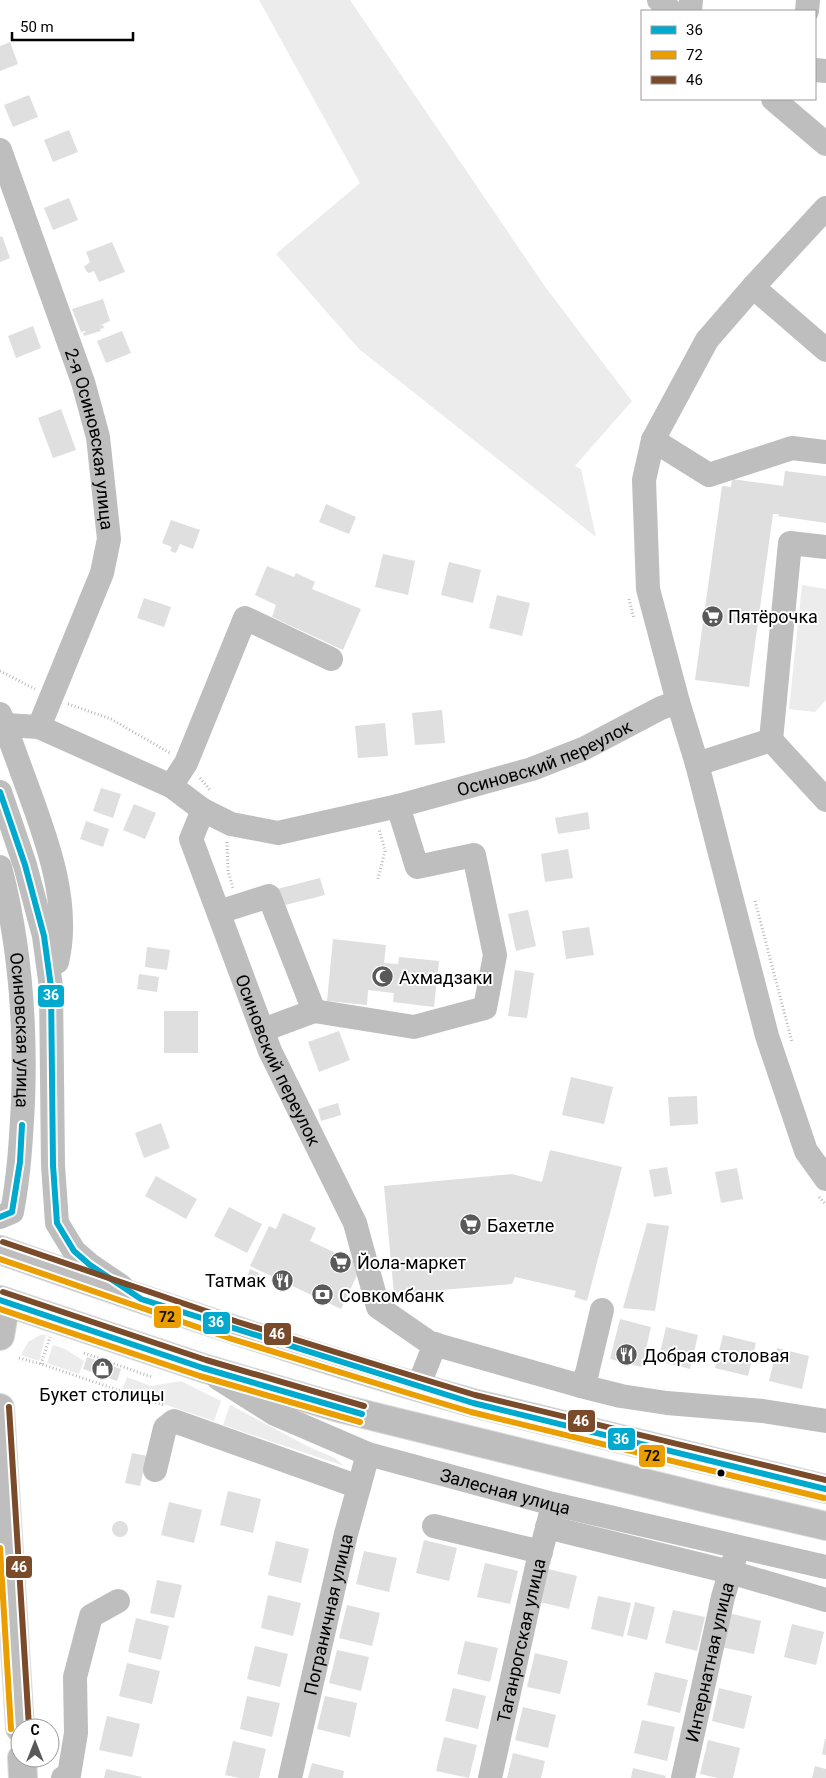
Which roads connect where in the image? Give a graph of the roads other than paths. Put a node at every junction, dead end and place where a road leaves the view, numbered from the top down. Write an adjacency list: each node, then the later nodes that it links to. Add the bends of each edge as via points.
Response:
1 (659, 0): 2 (street)
2 (670, 10)
3 (784, 103): 4 (street)
4 (826, 144)
5 (0, 150): 15 (street, 2-я Осиновская улица, via 86,391 98,437 109,539 102,573)
6 (826, 208): 7 (street)
7 (753, 287): 8 (street); 9 (street, via 707,340)
8 (826, 350)
9 (653, 440): 10 (street, via 709,475 792,448); 13 (street, via 644,480 648,589)
10 (826, 452)
11 (826, 547): 16 (street, via 790,543)
12 (331, 659): 18 (street, via 245,618 186,762)
13 (678, 702): 17 (street); 22 (street, Осиновский переулок, via 583,749 532,769)
14 (2, 720): 15 (street, Осиновский переулок); 25 (street, via 46,836 57,882 59,954)
15 (40, 727): 18 (street, Осиновский переулок)
16 (772, 740): 17 (street); 20 (street)
17 (697, 764): 28 (street, via 767,1036 806,1152)
18 (171, 786): 21 (street, Осиновский переулок)
19 (0, 792): 25 (street, Осиновская улица, via 40,918)
20 (826, 800)
21 (209, 803): 22 (street, Осиновский переулок, via 232,824 278,833); 24 (street, Осиновский переулок, via 191,839)
22 (398, 806): 26 (street, via 417,867 474,855 495,955 485,1008 414,1027)
23 (0, 867): 29 (street, Осиновская улица, via 17,949 24,1072 17,1188 12,1212)
24 (228, 908): 26 (street, via 270,896); 27 (street, Осиновский переулок)
25 (52, 987): 31 (street, Осиновская улица, via 53,1165 57,1223 74,1251)
26 (314, 1011): 27 (street)
27 (263, 1030): 35 (street, Осиновский переулок, via 270,1051 355,1223 378,1307)
28 (826, 1179)
29 (0, 1217)
30 (0, 1250): 31 (main road)
31 (141, 1299): 38 (main road)
32 (3, 1301): 34 (main road); 36 (main road, Залесная улица)
33 (602, 1310): 37 (street)
34 (0, 1336)
35 (435, 1344): 37 (street); 38 (street)
36 (203, 1368): 41 (street, Залесная улица, via 275,1414); 48 (main road, Залесная улица, via 343,1409)
37 (581, 1386): 40 (street, via 668,1403 763,1411)
38 (418, 1387): 43 (main road)
39 (0, 1408): 56 (main road)
40 (826, 1421)
41 (368, 1454): 44 (street, Пограничная улица); 46 (street, Залесная улица)
42 (154, 1470): 44 (street, via 165,1428 174,1422)
43 (813, 1482): 45 (main road)
44 (360, 1487): 58 (street, Пограничная улица, via 346,1534)
45 (826, 1489)
46 (553, 1504): 49 (street, Таганрогская улица); 50 (street, Залесная улица)
47 (434, 1526): 51 (street)
48 (826, 1526)
49 (547, 1527): 51 (street, Таганрогская улица); 53 (street)
50 (737, 1548): 52 (street, Залесная улица); 53 (street, Интернатная улица)
51 (540, 1552): 59 (street, Таганрогская улица)
52 (826, 1567)
53 (730, 1572): 54 (street); 60 (street, Интернатная улица)
54 (826, 1600)
55 (118, 1601): 57 (street, via 91,1616 75,1677 76,1732 69,1775)
56 (19, 1718)
57 (64, 1778)
58 (290, 1778)
59 (490, 1778)
60 (683, 1778)

